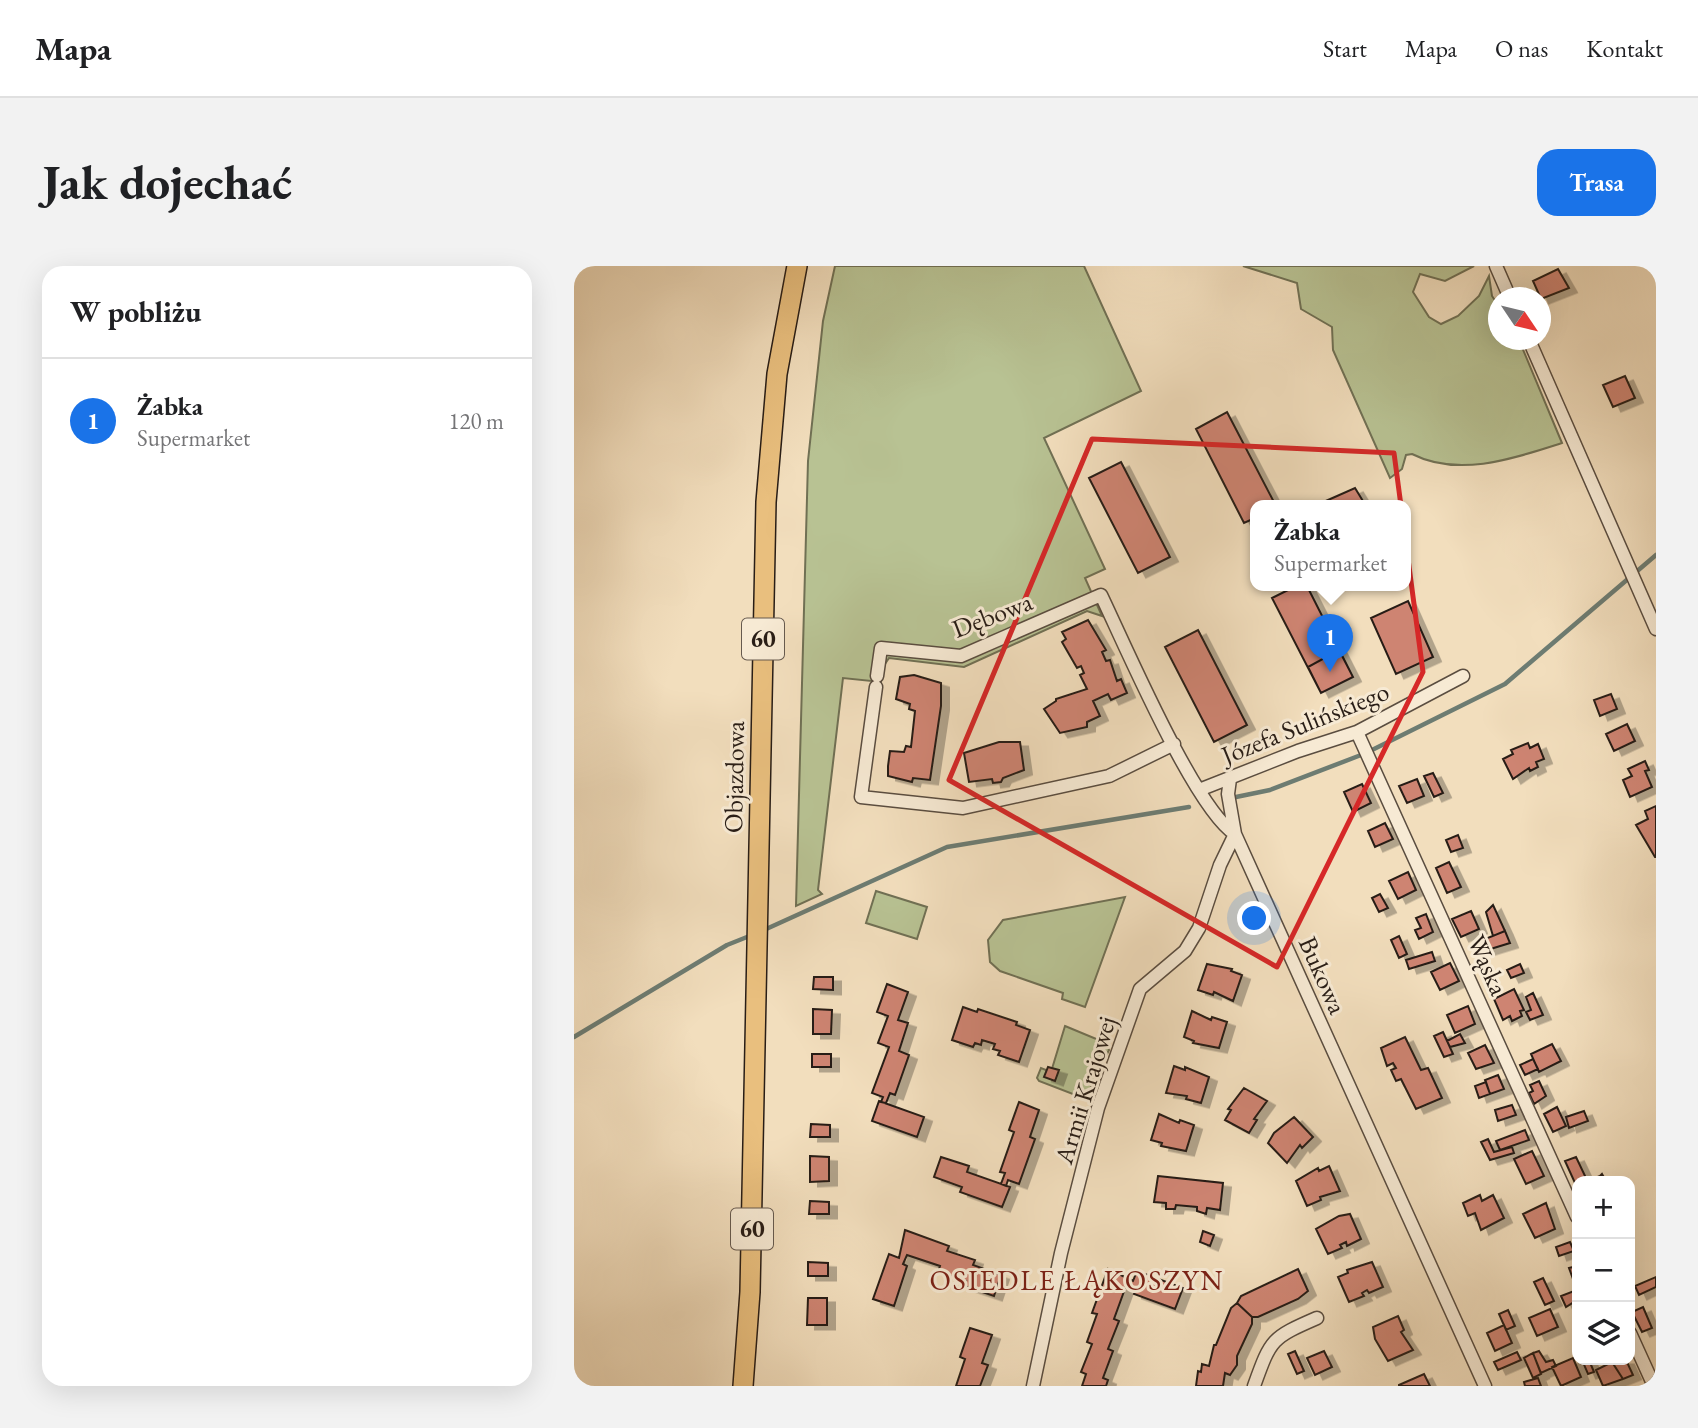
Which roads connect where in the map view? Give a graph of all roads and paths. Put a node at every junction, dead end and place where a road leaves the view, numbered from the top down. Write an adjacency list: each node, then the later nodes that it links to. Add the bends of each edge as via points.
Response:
1 (797, 266): 14 (main road, Objazdowa / 60, via 777,374 766,502)
2 (1496, 266): 3 (street)
3 (1505, 287)
4 (1533, 350): 6 (street)
5 (1101, 595): 9 (street, Bukowa); 9 (street, Dębowa, via 961,656 881,648 861,796 963,808 1098,780)
6 (1656, 629)
7 (1463, 676): 8 (street, Józefa Sulińskiego)
8 (1357, 732): 10 (street, Józefa Sulińskiego); 13 (street, Wąska)
9 (1174, 744): 11 (street, Bukowa)
10 (1230, 779): 11 (street, Józefa Sulińskiego); 12 (street)
11 (1199, 790): 12 (street, Bukowa, via 1223,826)
12 (1235, 834): 19 (street, Armii Krajowej, via 1199,928 1185,951 1140,989 1098,1108); 21 (street, Bukowa)
13 (1572, 1206)
14 (750, 1292): 17 (main road, Objazdowa / 60); 18 (main road, Objazdowa / 60)
15 (1317, 1318): 20 (street, via 1276,1336)
16 (1635, 1344): 22 (street)
17 (743, 1386)
18 (756, 1386)
19 (1033, 1386)
20 (1254, 1386)
21 (1485, 1386)
22 (1654, 1386)

